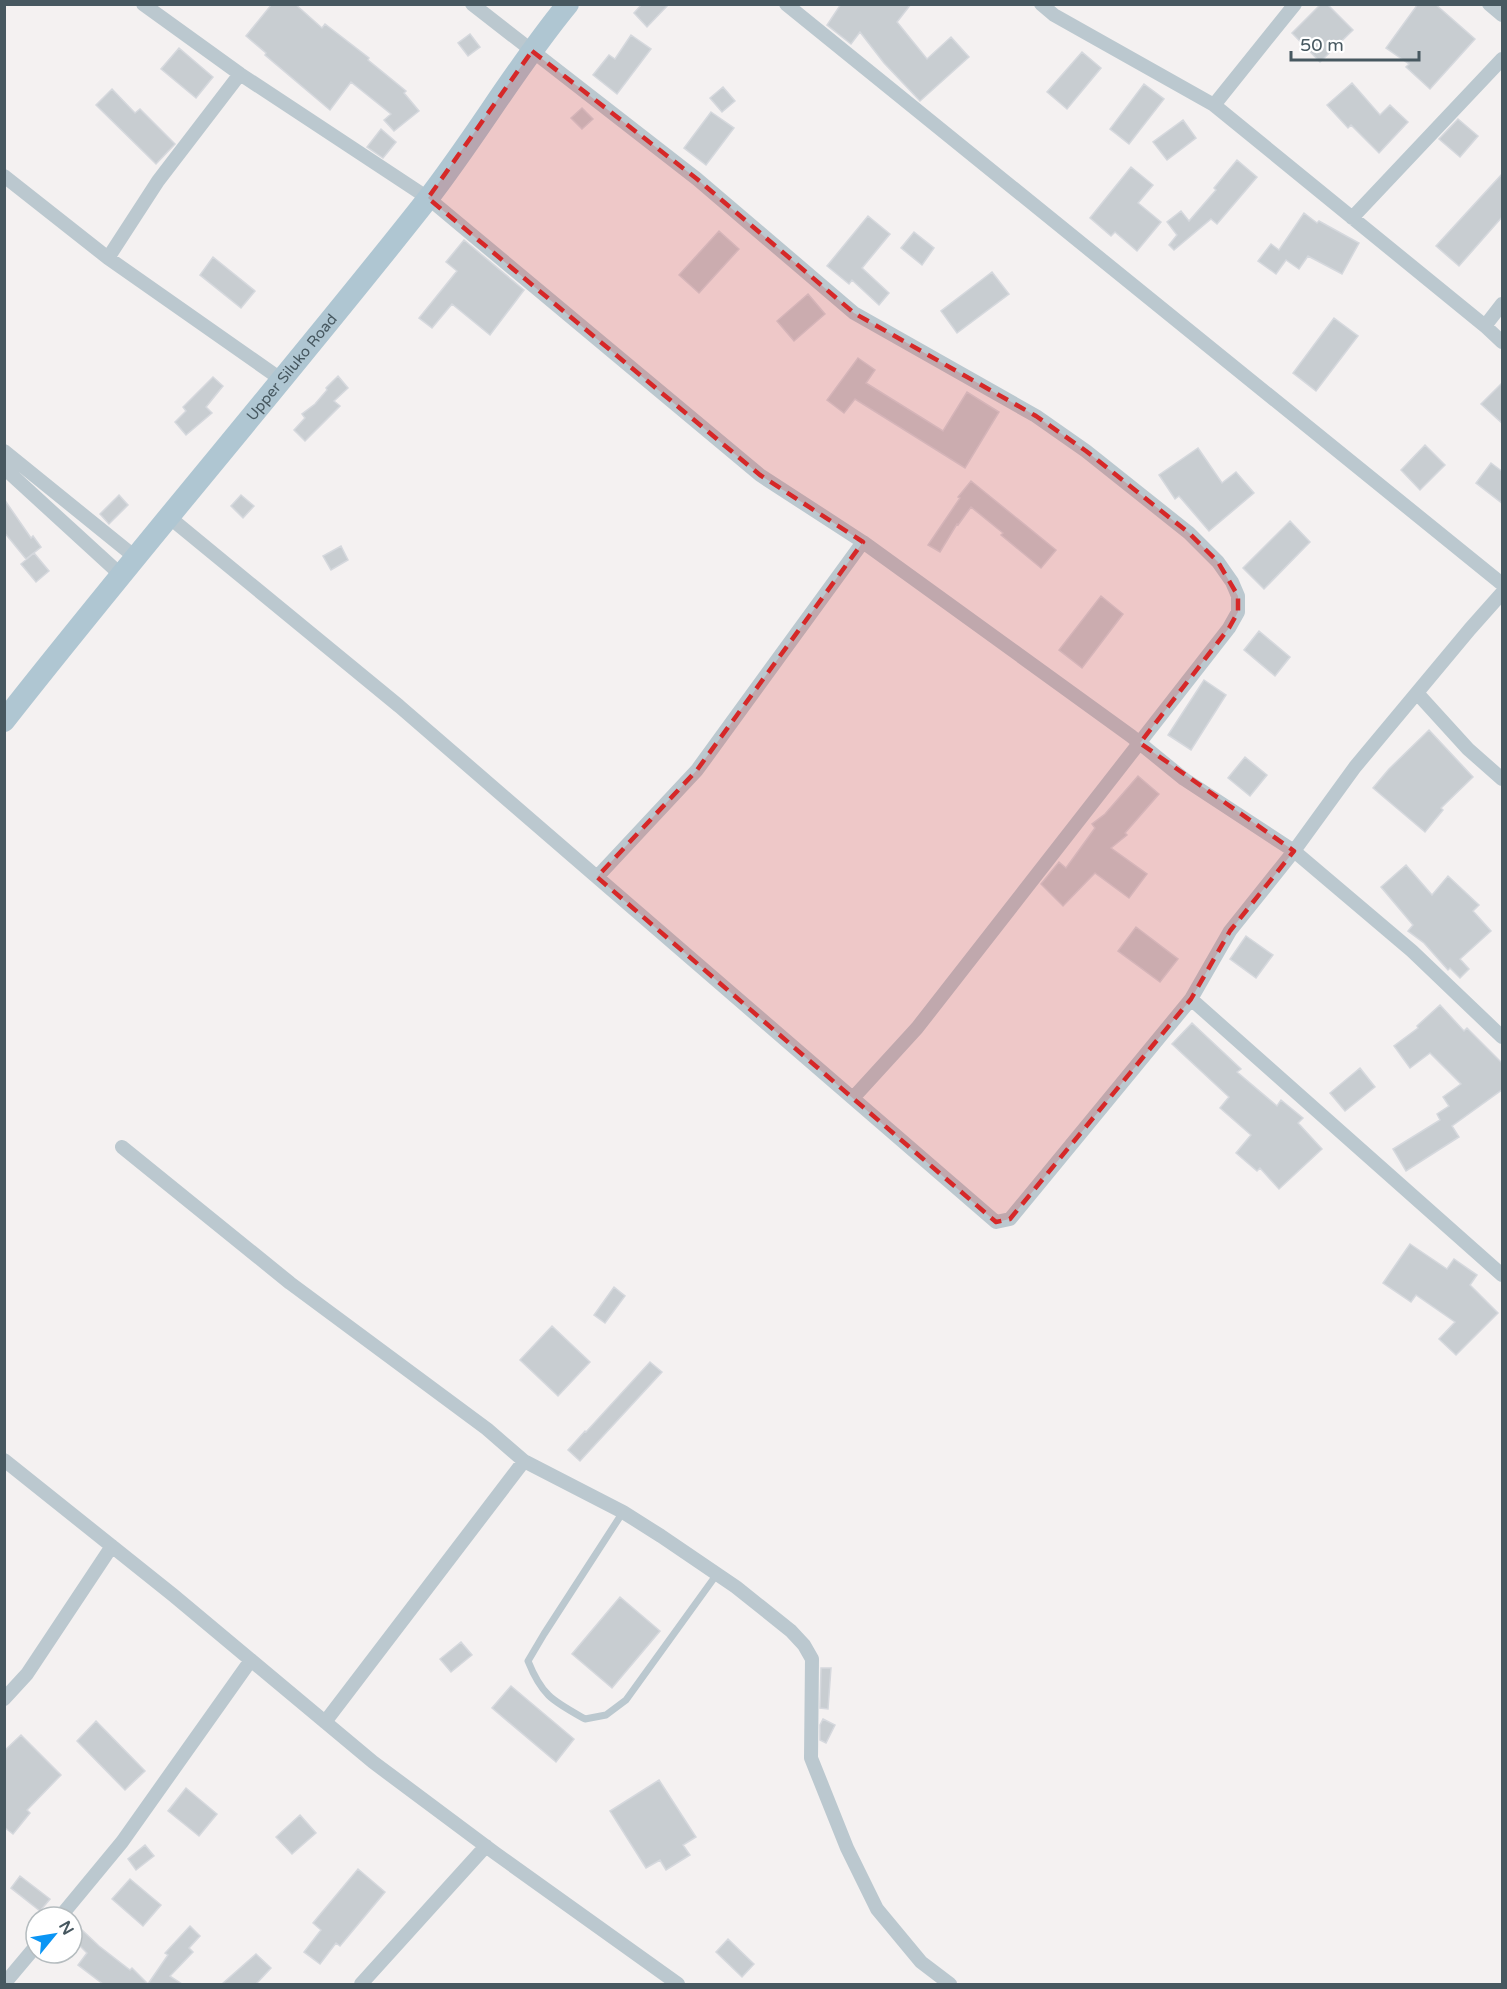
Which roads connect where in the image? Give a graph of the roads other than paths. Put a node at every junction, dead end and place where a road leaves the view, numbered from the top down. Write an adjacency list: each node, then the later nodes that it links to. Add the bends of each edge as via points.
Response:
1 (143, 4): 11 (street)
2 (471, 4): 9 (street)
3 (568, 4): 9 (main road, Upper Siluko Road)
4 (786, 4): 26 (street)
5 (1041, 4): 12 (street)
6 (1295, 4): 12 (street)
7 (1489, 4): 8 (street)
8 (1503, 15)
9 (532, 51): 14 (main road, Upper Siluko Road); 30 (street, via 697,179 854,313 1061,433 1189,533 1218,562 1238,596 1238,612)
10 (1503, 59): 15 (street)
11 (240, 74): 14 (street); 16 (street, via 158,181)
12 (1214, 105): 15 (street)
13 (4, 176): 16 (street)
14 (428, 198): 20 (main road, Upper Siluko Road); 24 (street, via 760,475)
15 (1352, 218): 18 (street)
16 (108, 258): 20 (street)
17 (1503, 304): 18 (street)
18 (1485, 326): 19 (street)
19 (1503, 342)
20 (282, 380): 23 (main road, Upper Siluko Road)
21 (4, 451): 25 (street)
22 (4, 468): 25 (street)
23 (169, 517): 25 (main road, Upper Siluko Road); 33 (street, via 399,706)
24 (863, 542): 30 (street); 33 (street, via 697,770)
25 (128, 566): 29 (main road, Upper Siluko Road)
26 (1503, 584)
27 (1503, 593): 28 (street)
28 (1417, 693): 31 (street, via 1468,749); 32 (street, via 1355,767)
29 (7, 714)
30 (1140, 743): 32 (street, via 1185,779); 36 (street, via 917,1028)
31 (1503, 779)
32 (1294, 851): 34 (street, via 1230,931); 35 (street, via 1412,951)
33 (597, 877): 36 (street)
34 (1191, 999): 36 (street, via 1010,1219 996,1222); 38 (street)
35 (1503, 1037)
36 (853, 1098)
37 (122, 1147): 40 (street, via 290,1283 487,1429)
38 (1503, 1275)
39 (4, 1460): 42 (street)
40 (524, 1461): 41 (street); 46 (street)
41 (623, 1512): 43 (street); 43 (lane, via 528,1661 536,1682 554,1702 585,1719 606,1715 626,1700)
42 (112, 1546): 44 (street); 45 (street, via 27,1674)
43 (717, 1574): 53 (street, via 790,1631 812,1659 811,1758 847,1848 877,1909 921,1962)
44 (250, 1660): 46 (street); 48 (street, via 122,1842)
45 (4, 1699)
46 (325, 1722): 47 (street)
47 (486, 1846): 51 (street); 52 (street)
48 (70, 1905)
49 (24, 1960): 50 (street)
50 (4, 1984)
51 (361, 1984)
52 (678, 1984)
53 (950, 1984)

